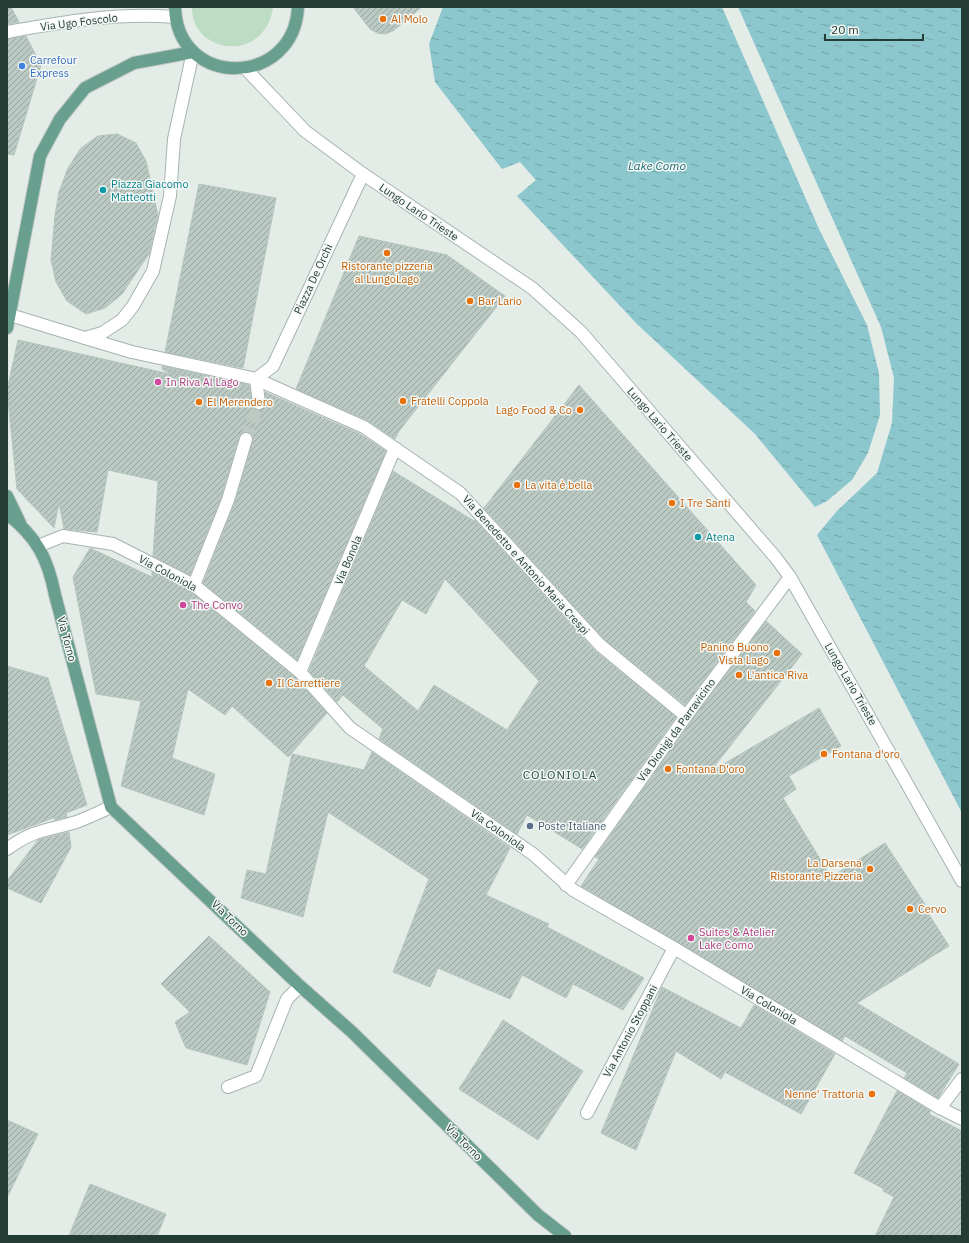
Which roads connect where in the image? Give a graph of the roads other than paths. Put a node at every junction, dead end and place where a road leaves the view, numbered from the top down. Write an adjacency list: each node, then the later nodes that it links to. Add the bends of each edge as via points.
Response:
1 (298, 7): 5 (main road, via 298,20 291,37 279,52 264,63)
2 (175, 12): 3 (street, Via Ugo Foscolo); 4 (main road, via 178,30)
3 (7, 32)
4 (193, 52): 5 (main road, via 223,68); 7 (main road, via 134,63 92,84 85,88 60,119 40,156); 9 (street, via 174,139 170,196 153,271 122,320 102,333)
5 (246, 68): 6 (street, Lungo Lario Trieste, via 305,131)
6 (363, 174): 10 (street, Piazza De Orchi, via 273,366); 18 (street, Lungo Lario Trieste, via 532,288 581,332)
7 (9, 315): 8 (main road); 9 (street, Via Benedetto e Antonio Maria Crespi)
8 (7, 328)
9 (85, 338): 10 (street, Via Benedetto e Antonio Maria Crespi, via 132,352)
10 (256, 379): 11 (street); 13 (street, Via Benedetto e Antonio Maria Crespi, via 364,427)
11 (259, 402)
12 (246, 439): 19 (street, via 228,500)
13 (396, 448): 20 (street, Via Bonola); 21 (street, Via Benedetto e Antonio Maria Crespi, via 460,493 600,645)
14 (7, 496): 16 (main road)
15 (7, 514): 16 (main road)
16 (20, 524): 17 (main road, Via Torno)
17 (38, 546): 19 (street, Via Coloniola, via 63,536 113,544); 22 (main road, Via Torno, via 50,569)
18 (790, 577): 21 (street, Via Dionigi da Parravicino); 24 (street, Lungo Lario Trieste)
19 (194, 585): 20 (street, Via Coloniola)
20 (300, 672): 25 (street, Via Coloniola, via 350,728 533,854)
21 (686, 716): 25 (street, Via Dionigi da Parravicino)
22 (111, 807): 23 (street, via 74,823 46,828 25,836); 27 (main road, Via Torno)
23 (7, 849)
24 (962, 881)
25 (566, 885): 26 (street, Via Coloniola)
26 (674, 948): 30 (street, Via Coloniola); 31 (street, Via Antonio Stoppani)
27 (300, 986): 29 (street, via 287,999 256,1076); 33 (main road, Via Torno, via 352,1032 538,1215)
28 (962, 1079): 30 (street)
29 (228, 1087)
30 (940, 1108): 32 (street, Via Coloniola)
31 (587, 1113)
32 (962, 1119)
33 (565, 1236)

